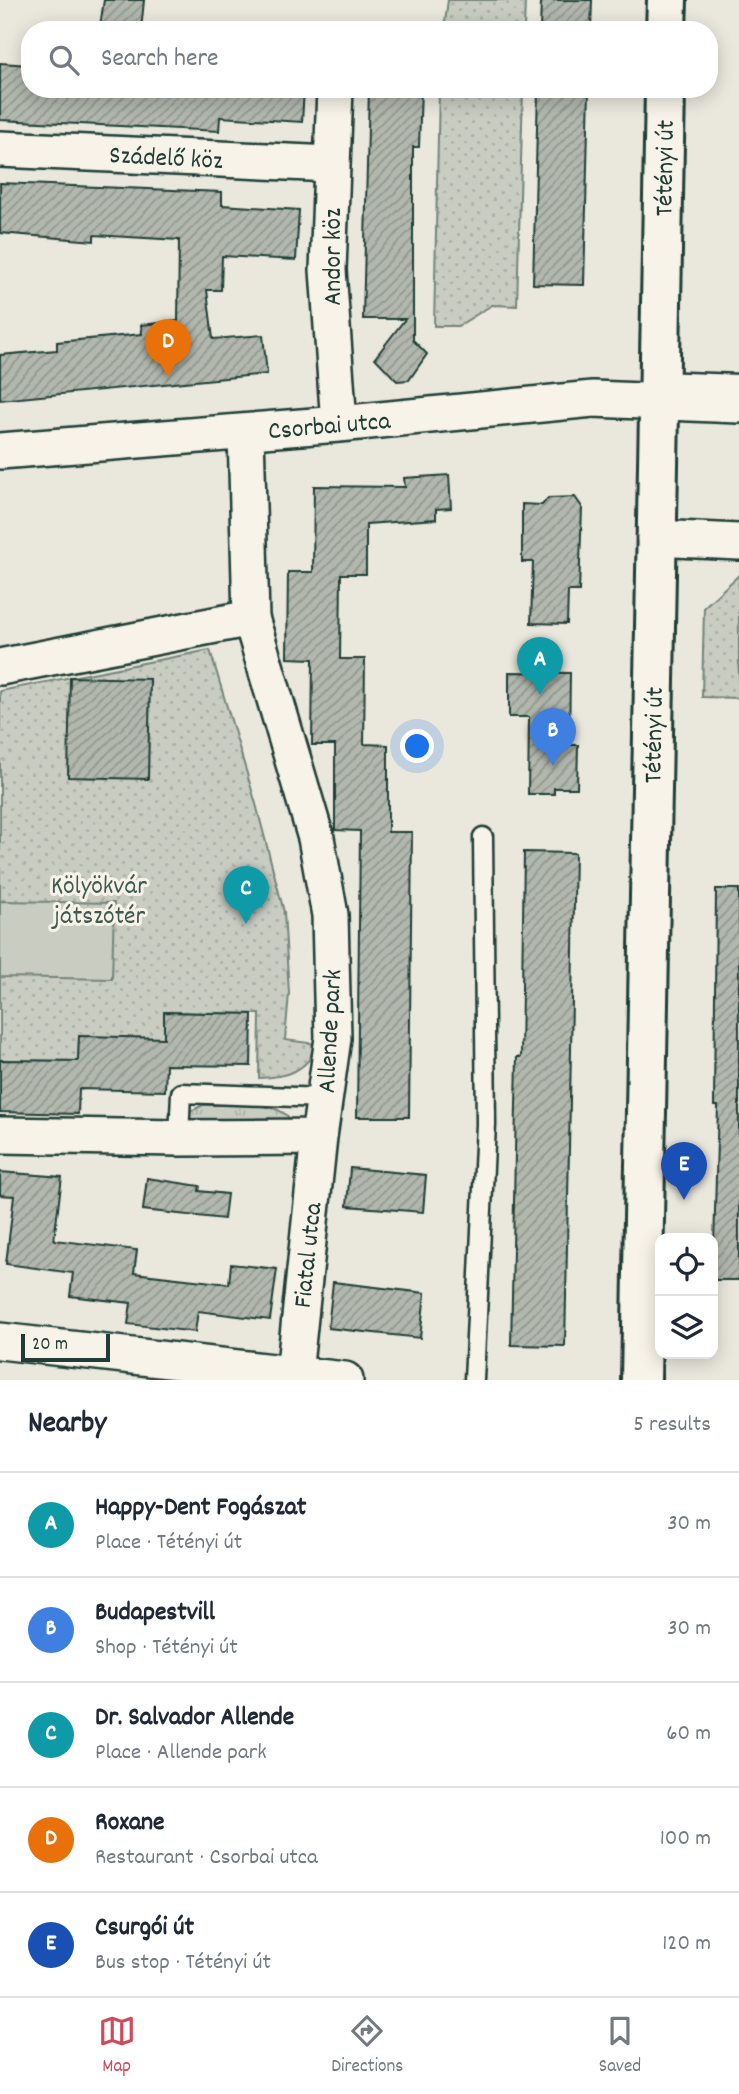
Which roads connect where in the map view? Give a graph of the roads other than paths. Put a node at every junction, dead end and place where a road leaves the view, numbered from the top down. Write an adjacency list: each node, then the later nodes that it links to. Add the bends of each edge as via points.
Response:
1 (667, 0): 2 (street)
2 (666, 21)
3 (335, 98): 6 (street, Andor köz)
4 (665, 98): 8 (street, Tétényi út)
5 (0, 149): 6 (street, Szádelő köz)
6 (332, 164): 10 (street, Andor köz, via 328,270)
7 (739, 384): 8 (lane)
8 (658, 391): 9 (street, Csorbai utca); 10 (street, Csorbai utca); 13 (street, Tétényi út)
9 (739, 405)
10 (339, 424): 11 (street, Csorbai utca)
11 (246, 432): 12 (street, Csorbai utca); 15 (street, Allende park)
12 (0, 451)
13 (655, 538): 14 (street); 27 (street, Tétényi út)
14 (739, 542)
15 (251, 618): 16 (street); 18 (street, Allende park, via 316,838 330,915 332,1038)
16 (0, 667)
17 (484, 837): 26 (lane, via 486,1124)
18 (325, 1098): 20 (street, Allende park); 21 (lane, via 181,1093)
19 (0, 1135): 21 (street)
20 (319, 1137): 21 (street); 24 (street, Fiatal utca)
21 (179, 1138)
22 (0, 1341): 23 (street)
23 (176, 1370): 24 (street)
24 (294, 1374): 25 (street)
25 (345, 1380)
26 (474, 1380)
27 (640, 1380)

